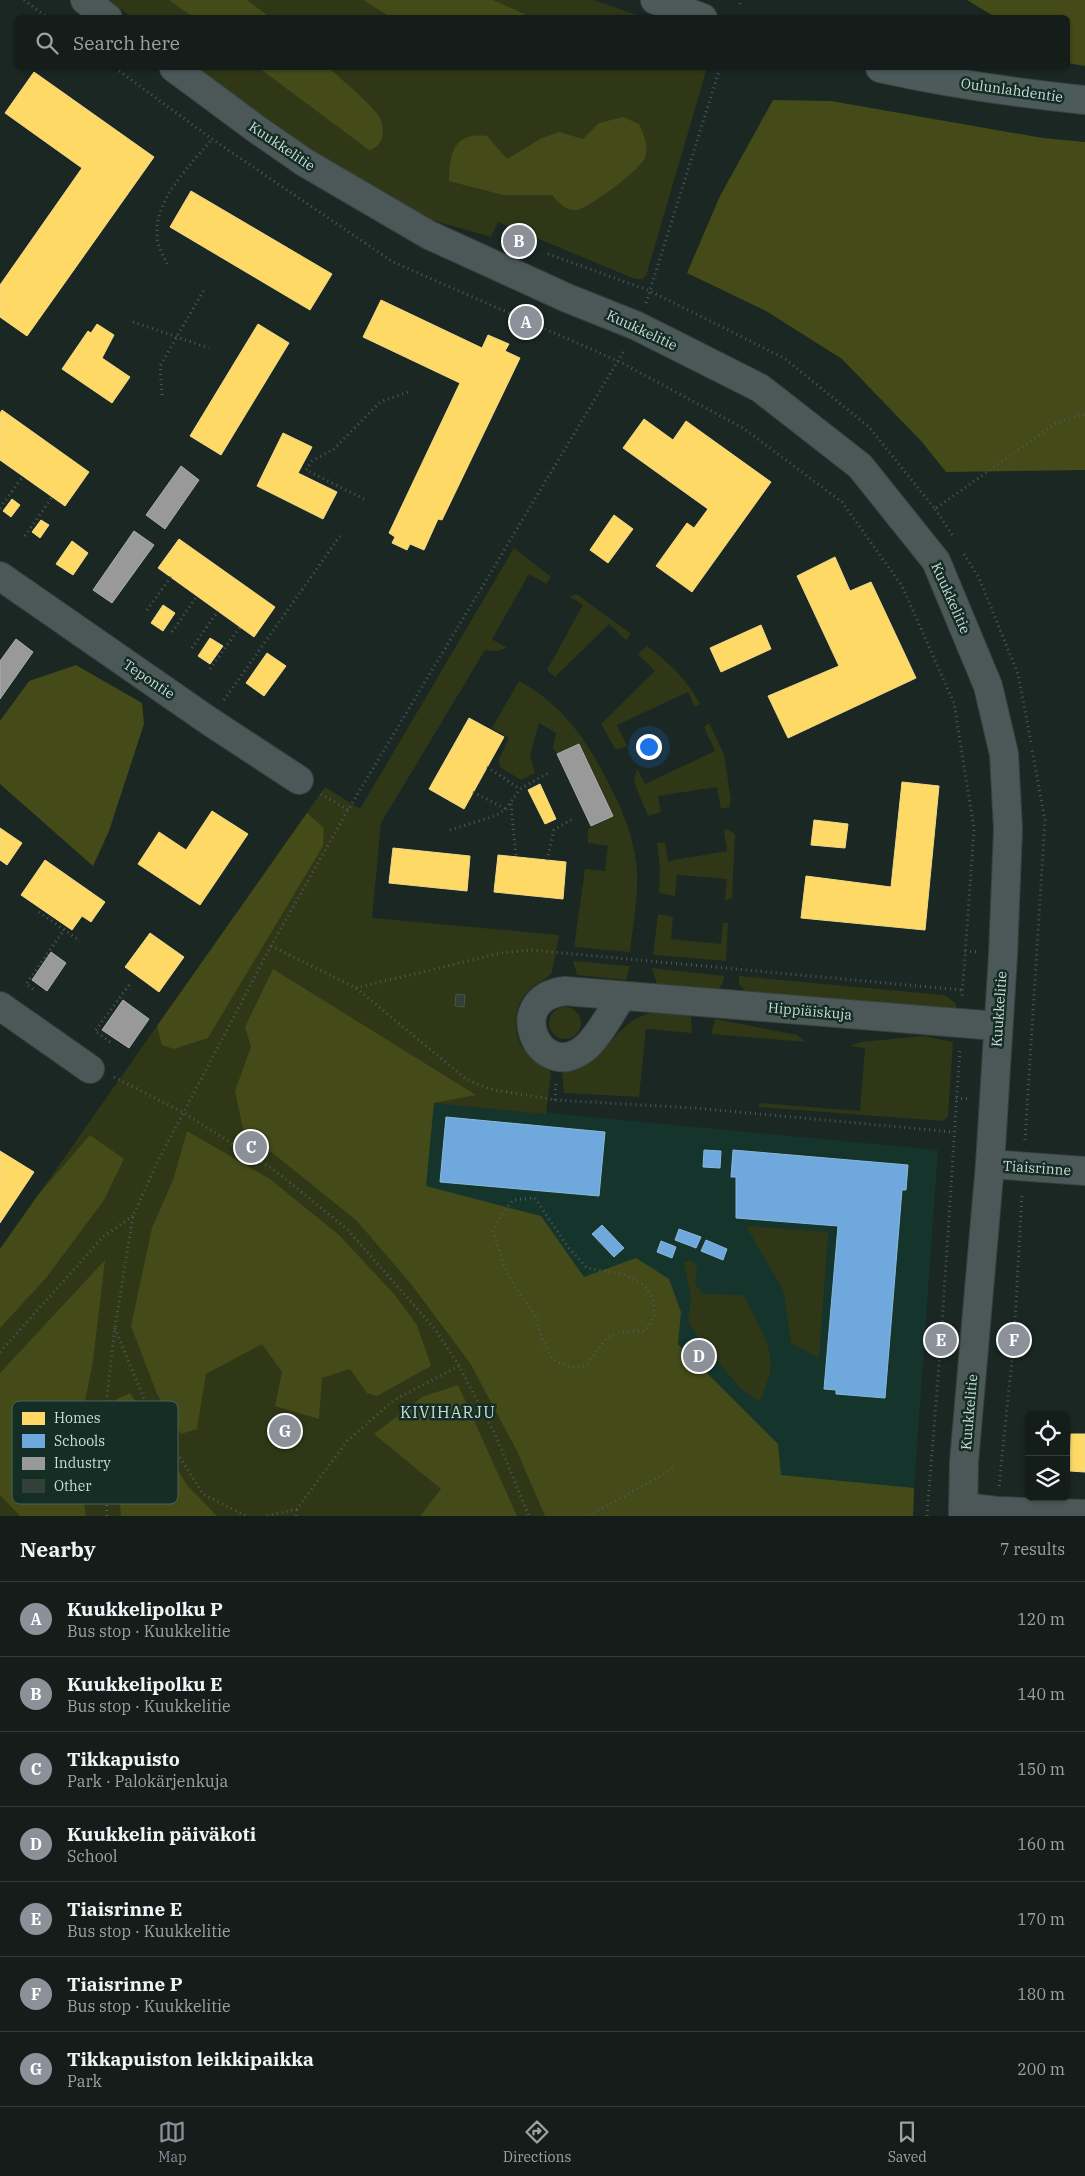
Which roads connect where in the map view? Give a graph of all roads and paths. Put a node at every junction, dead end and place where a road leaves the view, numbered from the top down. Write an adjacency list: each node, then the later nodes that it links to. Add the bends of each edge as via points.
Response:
1 (24, 0): 4 (path)
2 (85, 0): 5 (street)
3 (655, 0): 6 (main road)
4 (44, 15)
5 (104, 15)
6 (695, 15)
7 (118, 70): 12 (path)
8 (177, 70): 18 (street, Kuukkelitie, via 304,162 429,235)
9 (719, 70): 16 (path)
10 (889, 70): 11 (main road, Oulunlahdentie)
11 (1085, 100)
12 (212, 139): 14 (path, via 173,187 158,220 156,235); 21 (path, via 393,262)
13 (548, 254): 16 (path)
14 (167, 264)
15 (205, 288): 19 (path)
16 (650, 291): 18 (path); 24 (path, via 784,358 868,427 935,509 1056,423)
17 (133, 322): 19 (path)
18 (637, 326): 21 (path); 64 (street, Kuukkelitie, via 760,388 860,466 936,561 988,686 1004,754 1008,829)
19 (179, 337): 20 (path); 23 (path, via 160,366)
20 (209, 348)
21 (618, 361): 48 (path); 60 (path, via 743,428 842,502 902,586 954,703 974,829)
22 (411, 391): 27 (path, via 380,402 334,449 312,461 306,470)
23 (162, 395)
24 (1085, 414)
25 (23, 476): 28 (path)
26 (52, 497): 29 (path)
27 (364, 499)
28 (0, 508)
29 (25, 536)
30 (340, 536): 40 (path)
31 (0, 576): 40 (street, Tepontie)
32 (171, 577): 34 (path)
33 (197, 596): 37 (path)
34 (147, 610)
35 (218, 611): 38 (path)
36 (240, 627): 39 (path)
37 (172, 632)
38 (192, 648)
39 (210, 669)
40 (209, 721): 43 (street, Tepontie)
41 (487, 767): 44 (path)
42 (550, 772): 44 (path)
43 (299, 780): 48 (path)
44 (520, 789): 46 (path)
45 (473, 792): 47 (path)
46 (511, 803): 47 (path); 51 (path)
47 (506, 809): 50 (path, via 495,816)
48 (348, 810): 56 (path)
49 (572, 820): 52 (path, via 554,830)
50 (450, 830)
51 (516, 857)
52 (547, 860)
53 (39, 912): 54 (path)
54 (64, 930): 55 (path); 59 (path, via 26,984)
55 (80, 941)
56 (271, 946): 58 (path); 67 (path)
57 (130, 984): 65 (path, via 95,1031)
58 (356, 988): 60 (path, via 501,953 531,950); 68 (path, via 466,1079 497,1091 555,1100 696,1108)
59 (33, 989)
60 (962, 990): 63 (path)
61 (622, 996): 63 (street, Hippiäiskuja)
62 (0, 1006): 66 (street)
63 (962, 1023): 64 (street, Hippiäiskuja); 68 (path)
64 (997, 1026): 69 (street, Kuukkelitie)
65 (110, 1042)
66 (90, 1069): 67 (path, via 109,1075)
67 (184, 1113): 71 (path); 75 (path, via 277,1172 347,1229 435,1329)
68 (953, 1132): 88 (path)
69 (990, 1164): 70 (street, Tiaisrinne); 81 (street, Kuukkelitie, via 965,1452)
70 (1085, 1171)
71 (133, 1216): 72 (path); 74 (path, via 104,1236)
72 (115, 1327): 76 (path); 77 (path)
73 (645, 1331): 73 (path, via 621,1332 608,1337 585,1366 570,1366 552,1359 536,1315 515,1287 504,1265 493,1231 514,1200 535,1198 568,1247 587,1268 622,1274 644,1285 654,1301 654,1318)
74 (0, 1352)
75 (459, 1366): 80 (path, via 394,1400 347,1441); 86 (path, via 496,1434)
76 (106, 1401)
77 (145, 1401)
78 (178, 1455): 83 (path, via 203,1494)
79 (674, 1468): 87 (path)
80 (296, 1509): 84 (path); 85 (path)
81 (963, 1511): 82 (street)
82 (1085, 1514)
83 (246, 1516)
84 (267, 1516)
85 (296, 1516)
86 (529, 1516)
87 (588, 1516)
88 (927, 1516)

